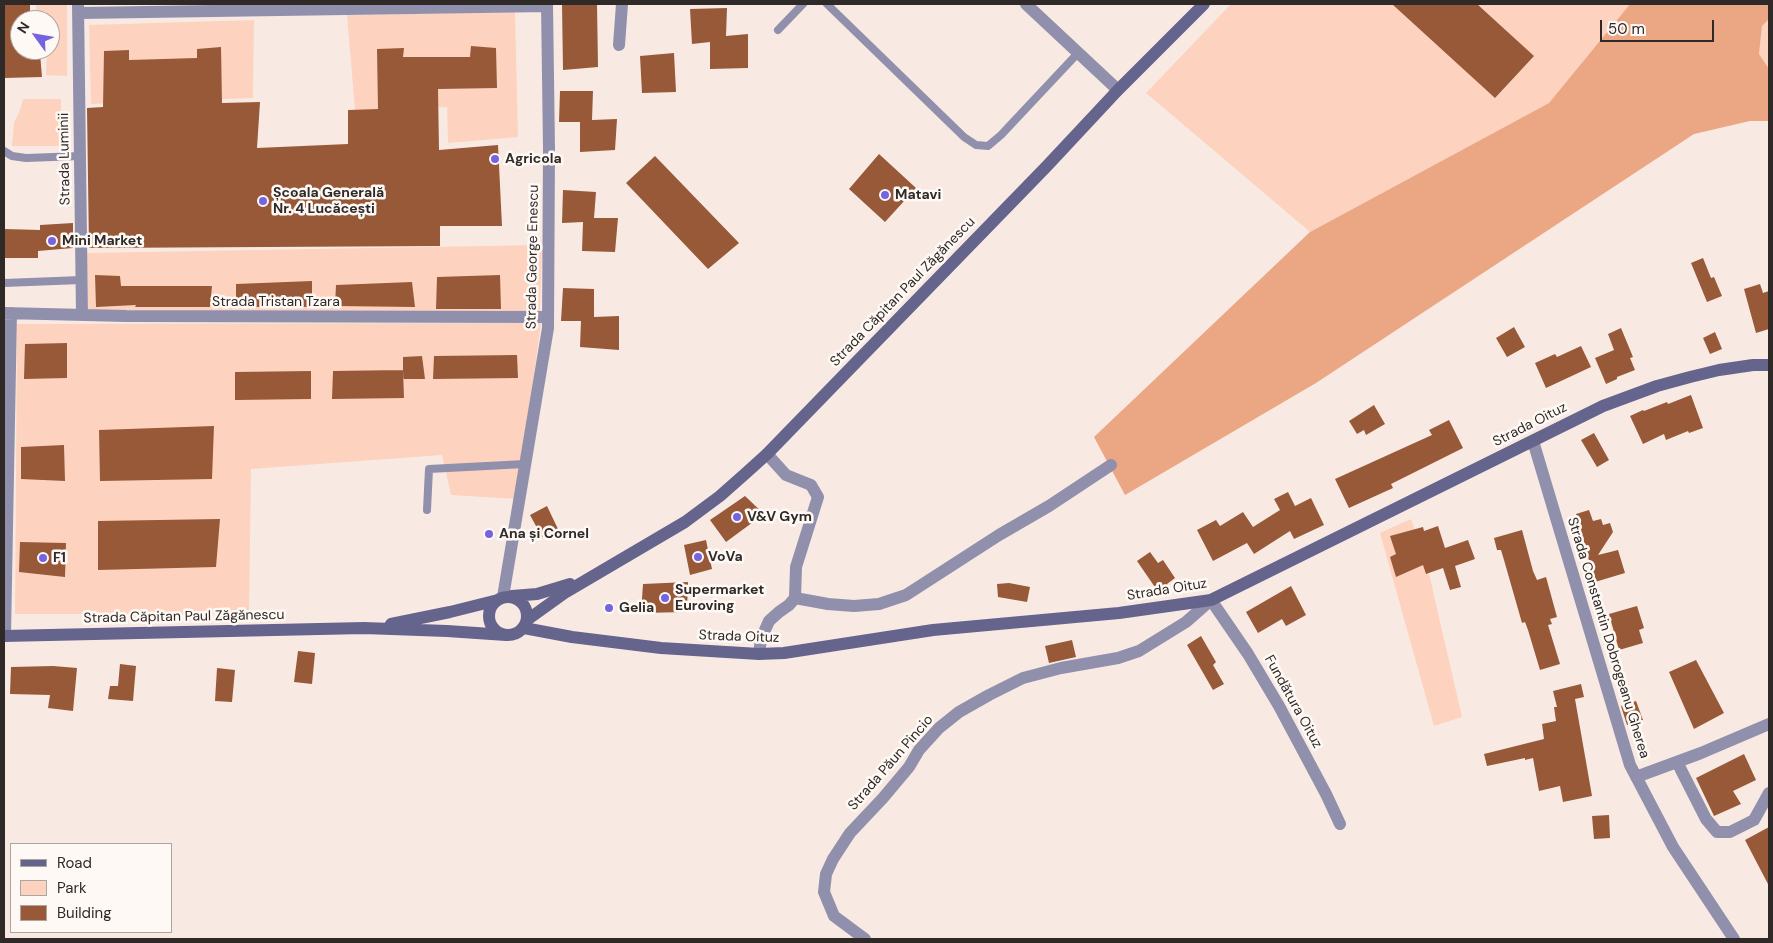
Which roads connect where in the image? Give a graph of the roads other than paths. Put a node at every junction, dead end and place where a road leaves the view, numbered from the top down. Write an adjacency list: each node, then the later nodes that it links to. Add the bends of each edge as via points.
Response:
1 (622, 4): 9 (street)
2 (804, 4): 8 (lane)
3 (827, 4): 10 (lane, via 976,145 988,146 1001,135)
4 (1026, 4): 10 (street)
5 (1204, 4): 11 (main road, Strada Căpitan Paul Zăgănescu)
6 (547, 5): 7 (street); 18 (street, Strada George Enescu, via 550,149)
7 (78, 8): 13 (street, Strada Luminii)
8 (778, 30)
9 (619, 45)
10 (1078, 54): 11 (street)
11 (1118, 90): 21 (main road, Strada Căpitan Paul Zăgănescu)
12 (4, 151): 13 (lane, via 26,158)
13 (80, 156): 14 (street, Strada Luminii)
14 (81, 280): 15 (lane); 17 (street, Strada Luminii)
15 (4, 283)
16 (8, 313): 17 (street, Strada Tristan Tzara); 32 (street)
17 (82, 315): 18 (street, Strada Tristan Tzara)
18 (548, 317): 22 (street, Strada George Enescu)
19 (1769, 365): 20 (main road, Strada Oituz, via 1719,370 1657,386 1602,406)
20 (1533, 441): 28 (main road, Strada Oituz); 36 (street, Strada Constantin Dobrogeanu Gherea)
21 (767, 454): 25 (main road, Strada Căpitan Paul Zăgănescu, via 685,522); 27 (street, via 786,474 811,485 818,497 796,567)
22 (525, 464): 24 (lane, via 429,469); 26 (street, Strada George Enescu)
23 (1111, 465): 27 (street, via 906,595 879,604 854,606)
24 (426, 510)
25 (600, 571): 26 (main road, Strada Căpitan Paul Zăgănescu, via 537,594); 29 (main road, Strada Căpitan Paul Zăgănescu, via 558,597)
26 (503, 598): 29 (main road, via 514,597 524,604 528,614); 30 (main road, Strada Căpitan Paul Zăgănescu, via 435,616); 31 (main road, via 491,609 490,620 496,630)
27 (795, 598): 33 (street, via 769,622 761,639)
28 (1211, 600): 33 (main road, Strada Oituz, via 1119,613 933,630); 38 (street, Fundătura Oituz, via 1279,706); 39 (street, Strada Păun Pincio, via 1186,622 1139,651 1023,678 959,712 939,728 883,798 850,832 826,874 824,892 834,916)
29 (526, 624): 31 (main road, Strada Căpitan Paul Zăgănescu, via 519,632); 33 (main road, Strada Oituz, via 572,637 661,648)
30 (364, 628): 31 (main road, Strada Căpitan Paul Zăgănescu); 32 (main road, Strada Căpitan Paul Zăgănescu)
31 (506, 635)
32 (4, 636)
33 (759, 654)
34 (1769, 724): 35 (street)
35 (1677, 762): 36 (street); 37 (street, via 1706,819 1717,832 1730,832 1754,820)
36 (1636, 777): 40 (street, Strada Constantin Dobrogeanu Gherea, via 1673,847)
37 (1769, 793)
38 (1340, 824)
39 (865, 939)
40 (1734, 939)

